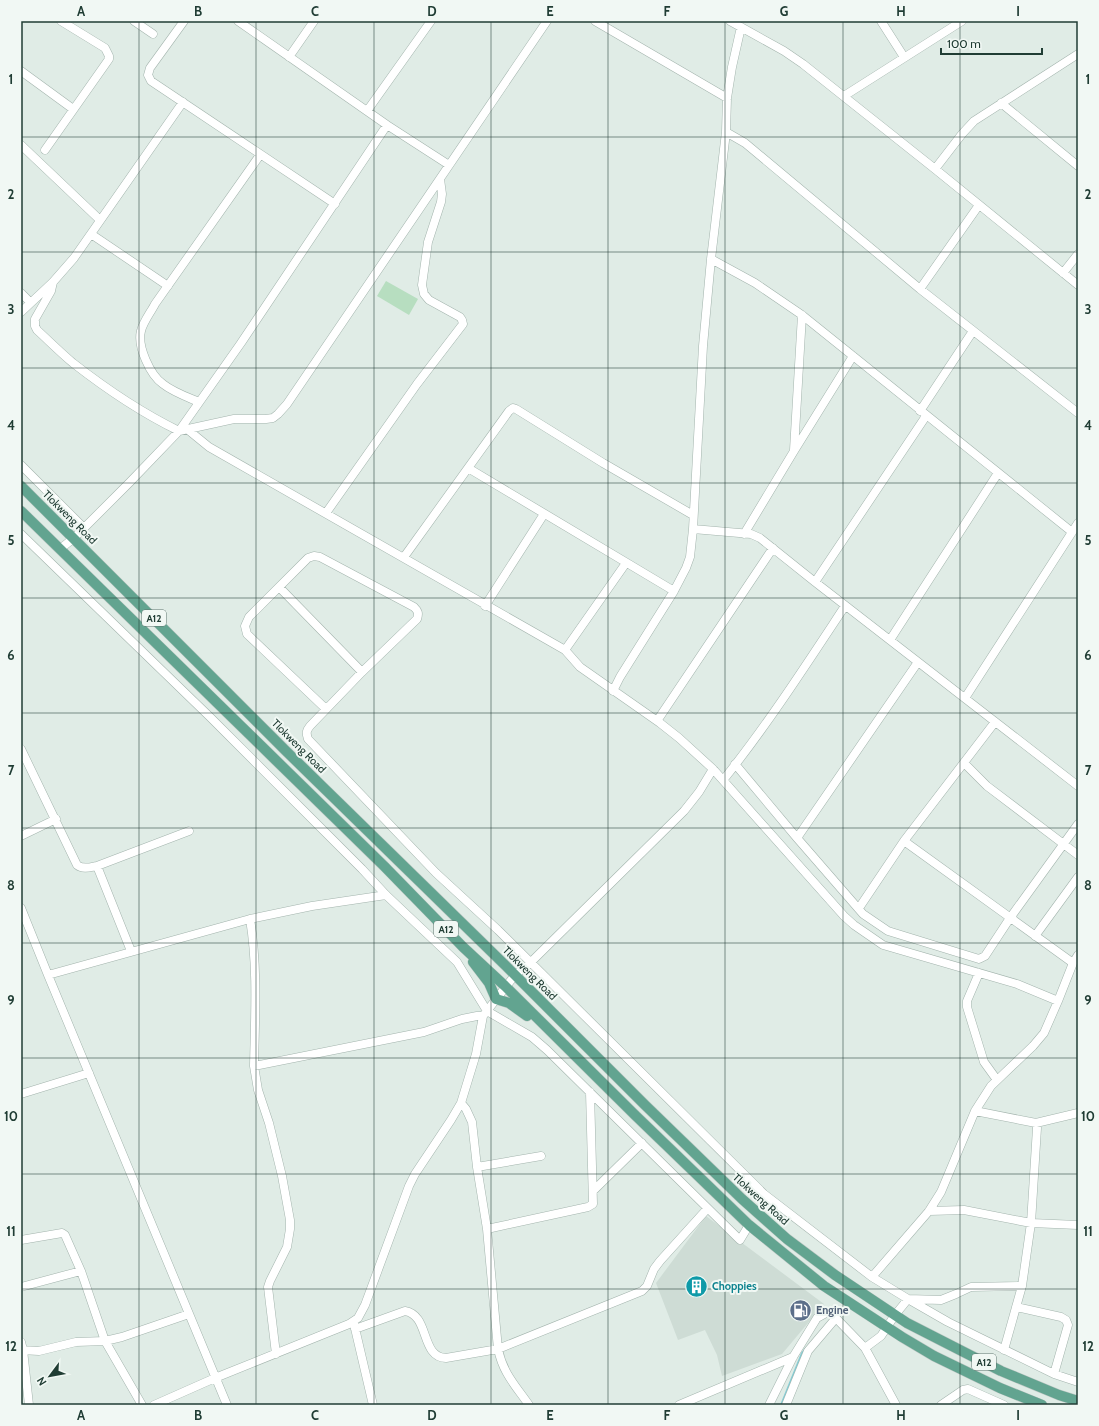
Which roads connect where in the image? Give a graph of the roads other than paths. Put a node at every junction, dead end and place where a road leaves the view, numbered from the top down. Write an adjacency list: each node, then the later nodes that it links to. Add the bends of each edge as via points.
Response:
1 (61, 21): 22 (street, via 105,48 109,56 108,62)
2 (134, 21): 13 (street)
3 (184, 21): 20 (street, via 148,72 151,81)
4 (238, 21): 15 (street)
5 (314, 21): 15 (street)
6 (431, 21): 23 (street)
7 (547, 21): 30 (street)
8 (595, 21): 19 (street)
9 (730, 21): 12 (street)
10 (881, 21): 16 (street)
11 (962, 21): 16 (street)
12 (741, 27): 18 (street, via 794,57); 19 (street)
13 (153, 34)
14 (1078, 54): 21 (street)
15 (289, 57): 23 (street)
16 (904, 57): 18 (street)
17 (21, 71): 22 (street)
18 (844, 96): 31 (street)
19 (727, 98): 25 (street)
20 (183, 102): 28 (street); 35 (street)
21 (1001, 103): 29 (street); 31 (street, via 968,126)
22 (74, 109): 27 (street)
23 (367, 111): 24 (street)
24 (388, 125): 30 (street); 33 (street)
25 (726, 132): 38 (street); 43 (street, via 745,143)
26 (21, 145): 35 (street)
27 (45, 150)
28 (260, 155): 33 (street); 42 (street)
29 (1076, 161)
30 (449, 165): 32 (street)
31 (935, 169): 34 (street)
32 (440, 179): 53 (street, via 278,414 266,419 234,419); 61 (street, via 441,202 428,242 422,285 429,300 460,317 463,324 408,396)
33 (335, 204): 50 (street)
34 (979, 205): 39 (street); 43 (street)
35 (100, 220): 36 (street)
36 (91, 234): 40 (street); 42 (street)
37 (1078, 254): 39 (street)
38 (710, 259): 47 (street, via 755,283); 63 (street)
39 (1063, 273): 41 (street)
40 (53, 282): 45 (street); 54 (street, via 35,319 34,326 37,330 95,380)
41 (1078, 285)
42 (168, 286): 50 (street, via 141,330 142,348 147,362 162,384)
43 (920, 289): 48 (street)
44 (21, 293): 45 (street)
45 (30, 302): 46 (street)
46 (21, 312)
47 (802, 315): 49 (street); 55 (street)
48 (974, 331): 51 (street); 52 (street)
49 (853, 356): 51 (street); 55 (street)
50 (199, 402): 54 (street)
51 (923, 413): 58 (street); 75 (street)
52 (1078, 414)
53 (187, 429): 54 (street); 61 (street, via 209,447)
54 (178, 431): 65 (street)
55 (794, 451): 69 (street)
56 (21, 465): 65 (street)
57 (468, 468): 62 (street); 63 (street, via 509,411 514,408); 73 (street)
58 (998, 473): 67 (street); 80 (street)
59 (21, 486): 70 (main road, Tlokweng Road / A12)
60 (21, 511): 72 (main road, A12)
61 (326, 513): 73 (street)
62 (544, 514): 74 (street); 78 (street)
63 (693, 515): 66 (street)
64 (1078, 523): 67 (street)
65 (84, 528): 70 (street)
66 (692, 529): 69 (street); 77 (street, via 690,557)
67 (1072, 532): 85 (street)
68 (21, 534): 105 (street, via 210,717)
69 (744, 534): 71 (street, via 756,535)
70 (74, 538): 72 (street); 118 (main road, Tlokweng Road / A12, via 286,751)
71 (772, 548): 75 (street); 87 (street)
72 (60, 549): 111 (main road, A12, via 384,866)
73 (404, 558): 78 (street)
74 (626, 563): 77 (street); 81 (street)
75 (814, 582): 79 (street)
76 (279, 587): 83 (street); 83 (street, via 308,558 317,556 417,609 417,619); 86 (street, via 249,617 246,630)
77 (674, 591): 84 (street)
78 (485, 606): 81 (street)
79 (845, 606): 80 (street); 91 (street, via 792,687)
80 (890, 640): 82 (street)
81 (565, 650): 84 (street, via 580,667)
82 (918, 662): 85 (street); 99 (street)
83 (362, 672): 86 (street)
84 (613, 691): 87 (street)
85 (965, 698): 88 (street)
86 (326, 709): 114 (street, via 306,730 308,739 436,873)
87 (657, 721): 92 (street)
88 (995, 722): 90 (street); 94 (street)
89 (21, 749): 95 (street)
90 (964, 763): 100 (street); 101 (street, via 987,786)
91 (736, 764): 93 (street); 99 (street)
92 (713, 769): 93 (street); 114 (street, via 684,811)
93 (724, 779): 116 (street, via 854,925 883,945)
94 (1078, 786)
95 (56, 819): 98 (street); 103 (street, via 77,865 88,868)
96 (1078, 824): 101 (street)
97 (189, 831): 103 (street)
98 (21, 836)
99 (797, 838): 107 (street)
100 (904, 841): 107 (street); 108 (street)
101 (1064, 845): 102 (street); 108 (street)
102 (1078, 855)
103 (98, 866): 112 (street)
104 (1078, 877): 110 (street)
105 (386, 895): 109 (street, via 312,906); 122 (street, via 448,952)
106 (21, 908): 117 (street)
107 (858, 908): 108 (street, via 888,931 979,959 985,956)
108 (1010, 918): 110 (street)
109 (250, 919): 112 (street); 124 (street, via 256,988)
110 (1035, 936): 115 (street)
111 (463, 947): 119 (main road, A12); 120 (main road, via 489,983)
112 (131, 951): 117 (street)
113 (1078, 955): 115 (street)
114 (530, 963): 118 (street); 145 (street, via 764,1194)
115 (1073, 963): 121 (street)
116 (979, 973): 121 (street, via 1017,984); 126 (street, via 967,1007 984,1062)
117 (48, 975): 125 (street)
118 (515, 975): 119 (street); 151 (main road, Tlokweng Road / A12, via 742,1199 787,1239)
119 (505, 986): 120 (street); 123 (main road, A12)
120 (496, 999): 122 (street); 123 (main road, via 509,1002 530,1018)
121 (1058, 1001): 126 (street, via 1044,1033)
122 (485, 1014): 124 (street, via 424,1032); 127 (street, via 532,1037); 129 (street)
123 (543, 1024): 140 (main road, A12)
124 (254, 1066): 161 (street, via 258,1090 282,1176 290,1220 287,1248 268,1287)
125 (89, 1073): 128 (street); 150 (street)
126 (996, 1080): 130 (street)
127 (590, 1092): 133 (street); 136 (street)
128 (21, 1094)
129 (461, 1103): 135 (street, via 472,1122); 153 (street, via 409,1186 365,1304)
130 (975, 1111): 132 (street); 138 (street, via 941,1192)
131 (1078, 1113): 132 (street)
132 (1036, 1123): 139 (street)
133 (642, 1143): 136 (street); 137 (street)
134 (542, 1156): 135 (street)
135 (477, 1167): 142 (street)
136 (593, 1191): 142 (street, via 594,1202 588,1207)
137 (707, 1209): 140 (street, via 740,1240); 158 (street, via 660,1261 642,1291)
138 (929, 1211): 139 (street, via 964,1210); 145 (street)
139 (1031, 1223): 141 (street); 147 (street)
140 (749, 1225): 154 (main road, A12, via 824,1286)
141 (1078, 1225)
142 (487, 1229): 158 (street)
143 (21, 1240): 144 (street, via 62,1233)
144 (81, 1271): 146 (street); 155 (street)
145 (872, 1277): 148 (street)
146 (21, 1286)
147 (1022, 1286): 148 (street, via 971,1287 941,1300); 149 (street)
148 (908, 1300): 151 (street); 160 (street)
149 (1016, 1307): 160 (street); 163 (street, via 1061,1317 1067,1321)
150 (189, 1314): 155 (street); 164 (street)
151 (895, 1315): 154 (street); 168 (main road, Tlokweng Road / A12, via 1001,1371 1059,1395)
152 (836, 1318): 157 (street); 162 (street, via 826,1313 817,1318); 169 (street, via 808,1351)
153 (354, 1325): 158 (street, via 405,1311 416,1316 432,1351 439,1357); 161 (street); 174 (street)
154 (886, 1327): 157 (street, via 881,1336); 181 (main road, A12, via 934,1356)
155 (104, 1341): 159 (street, via 76,1342 39,1351); 171 (street)
156 (21, 1342): 159 (street)
157 (866, 1348): 178 (street)
158 (498, 1349): 175 (street, via 504,1370)
159 (22, 1350): 166 (street)
160 (1004, 1350): 163 (street)
161 (276, 1354): 164 (street)
162 (793, 1357): 167 (street); 176 (street)
163 (1054, 1374): 165 (street)
164 (215, 1378): 172 (street); 173 (street)
165 (1078, 1382)
166 (24, 1394): 170 (street)
167 (775, 1394): 169 (street); 177 (street)
168 (1078, 1400)
169 (787, 1402)
170 (29, 1405)
171 (142, 1405)
172 (154, 1405)
173 (227, 1405)
174 (373, 1405)
175 (529, 1405)
176 (679, 1405)
177 (769, 1405)
178 (896, 1405)
179 (941, 1405): 180 (street, via 968,1389)
180 (1004, 1405)
181 (1042, 1405)

